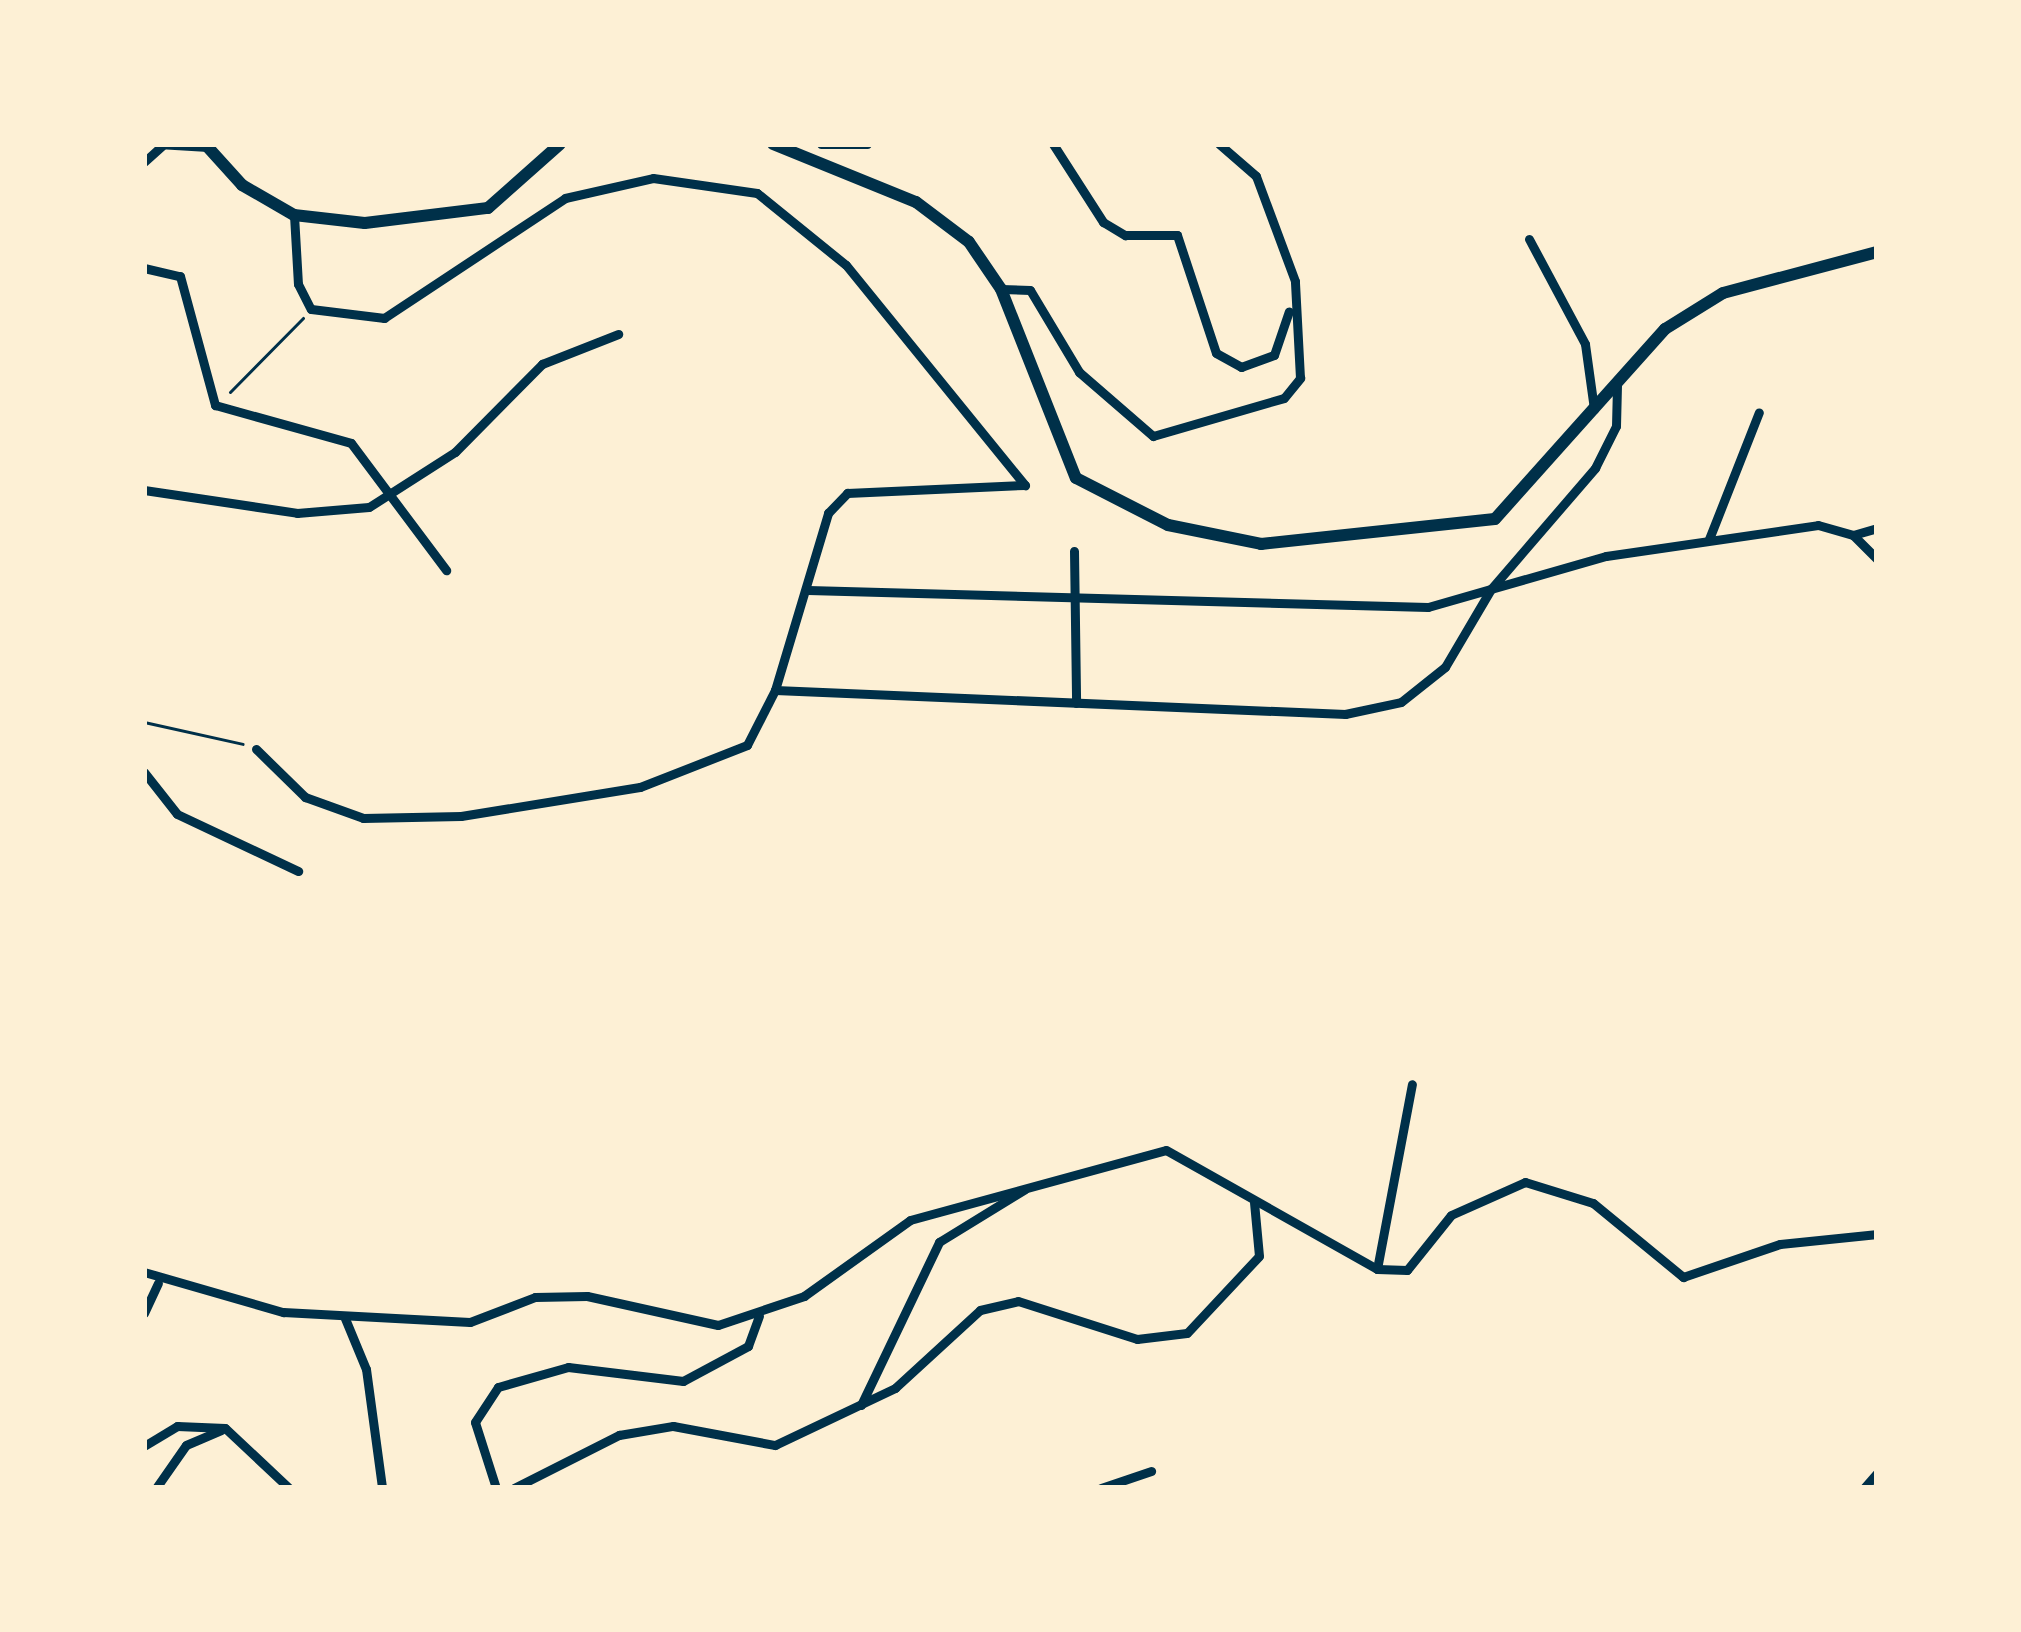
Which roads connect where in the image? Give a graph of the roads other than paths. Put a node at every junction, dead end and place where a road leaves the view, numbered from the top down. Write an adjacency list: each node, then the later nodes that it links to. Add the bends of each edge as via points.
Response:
1 (560, 144): 10 (main road, via 488,208 426,222)
2 (773, 144): 14 (main road, via 947,220)
3 (821, 144): 4 (street)
4 (867, 144)
5 (1052, 144): 15 (street, via 1103,222 1125,235 1177,235 1216,353 1241,367 1274,356)
6 (1219, 144): 15 (street, via 1256,176 1295,281)
7 (160, 145): 8 (street); 9 (street)
8 (206, 146): 10 (main road)
9 (144, 162)
10 (294, 215): 29 (street, via 298,284 311,309 384,318 416,305 487,248 596,189 704,178 757,193 846,265 1025,485 847,493 828,513)
11 (1528, 239): 19 (street, via 1585,344)
12 (1877, 252): 17 (main road, via 1723,293 1665,329)
13 (144, 268): 21 (street, via 180,276 215,405 351,443)
14 (1001, 290): 15 (street, via 1030,290 1079,372 1153,436 1284,398 1300,378); 19 (main road, via 1076,478 1110,503 1214,535 1261,544 1464,530 1495,519)
15 (1290, 305)
16 (618, 334): 21 (street, via 542,364)
17 (1617, 384): 19 (main road); 28 (street, via 1616,426 1594,469)
18 (1759, 412): 24 (street)
19 (1595, 415)
20 (144, 490): 21 (street, via 331,514)
21 (396, 495): 27 (street)
22 (1877, 528): 23 (street)
23 (1853, 535): 24 (street, via 1818,525); 26 (street)
24 (1708, 539): 28 (street)
25 (1074, 551): 30 (street)
26 (1877, 559)
27 (446, 570)
28 (1491, 589): 30 (street, via 1428,607); 32 (street, via 1445,667 1401,703 1345,714)
29 (808, 590): 30 (street); 31 (street)
30 (1076, 597): 32 (street)
31 (775, 690): 32 (street); 33 (street, via 747,745 640,787 403,821 332,814)
32 (1076, 703)
33 (256, 748)
34 (144, 772): 35 (street, via 177,814)
35 (298, 871)
36 (1412, 1084): 40 (street)
37 (1035, 1183): 38 (street, via 1166,1150); 45 (street, via 910,1220 833,1280); 46 (street, via 939,1242)
38 (1254, 1202): 40 (street); 46 (street, via 1258,1256 1187,1333 1137,1339 1018,1301 980,1310)
39 (1877, 1234): 40 (street, via 1780,1244 1683,1277 1593,1203 1525,1181 1451,1215 1407,1270)
40 (1377, 1269)
41 (144, 1272): 42 (street)
42 (158, 1283): 43 (street); 44 (street)
43 (144, 1313)
44 (344, 1316): 45 (street, via 470,1322 535,1297 587,1296 686,1324); 53 (street, via 367,1369)
45 (759, 1316): 54 (street, via 748,1346 683,1381 568,1367 498,1387 476,1422)
46 (861, 1405): 55 (street, via 775,1445 673,1426 619,1435)
47 (225, 1428): 48 (street, via 177,1426); 51 (street, via 186,1444); 52 (street)
48 (144, 1446)
49 (1151, 1471): 56 (street)
50 (1877, 1473): 57 (street)
51 (156, 1488)
52 (289, 1488)
53 (382, 1488)
54 (496, 1488)
55 (514, 1488)
56 (1101, 1488)
57 (1864, 1488)

